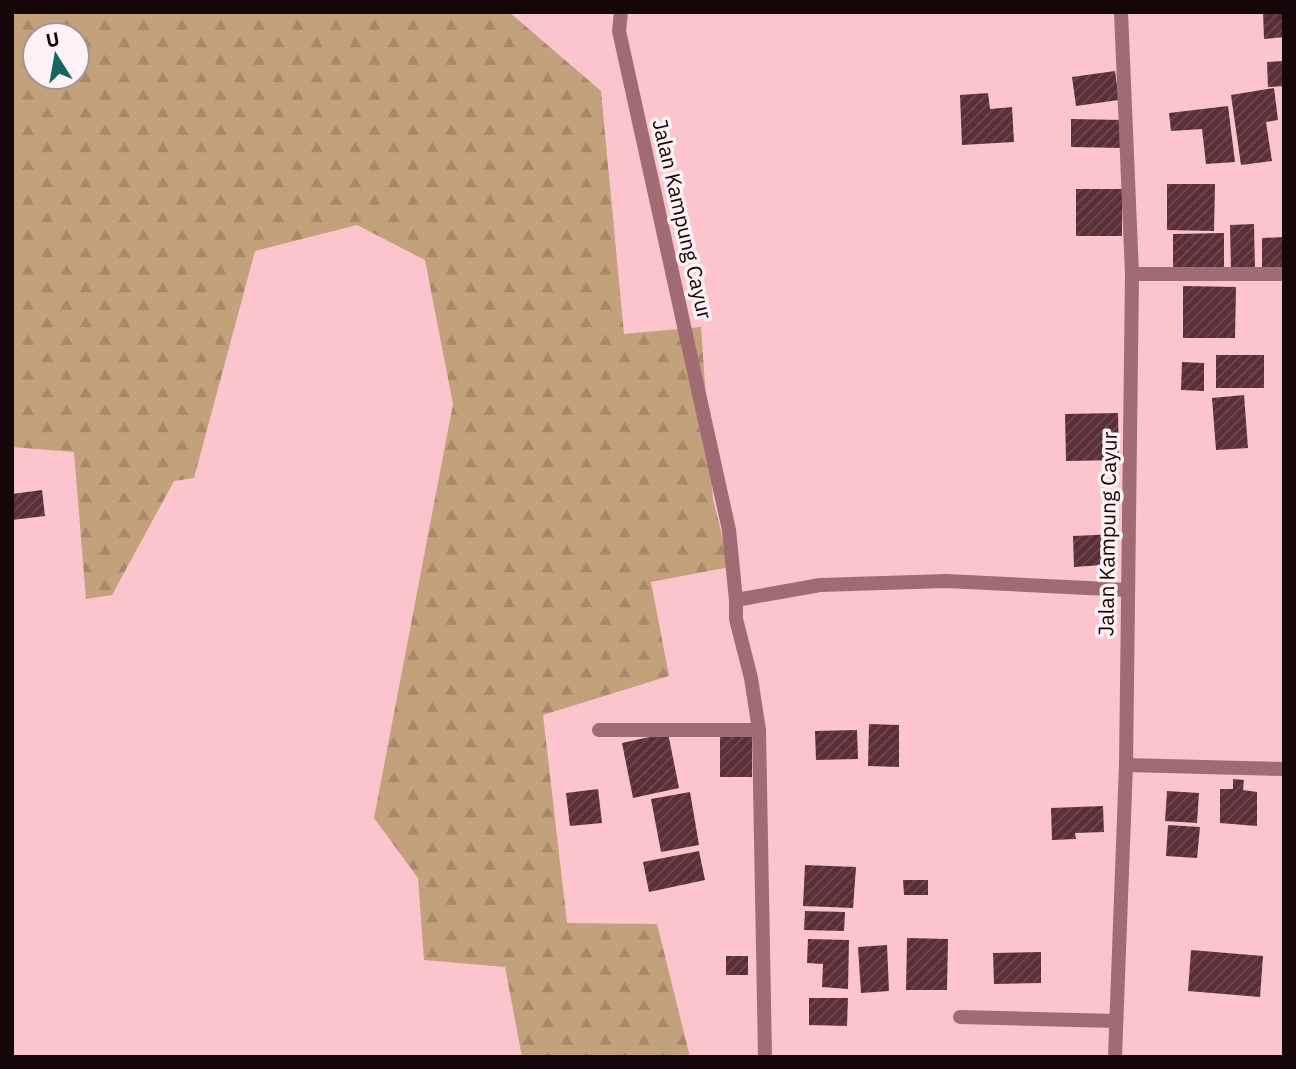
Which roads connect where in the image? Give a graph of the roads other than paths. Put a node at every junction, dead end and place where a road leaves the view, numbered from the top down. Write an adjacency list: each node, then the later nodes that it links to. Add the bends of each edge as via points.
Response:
1 (621, 12): 6 (street, Jalan Kampung Cayur, via 619,31 729,530)
2 (1121, 12): 3 (street, Jalan Kampung Cayur)
3 (1132, 274): 4 (street); 5 (street, Jalan Kampung Cayur)
4 (1284, 274)
5 (1128, 590): 6 (street, via 946,581 820,585); 9 (street, Jalan Kampung Cayur)
6 (736, 600): 8 (street, Jalan Kampung Cayur)
7 (599, 730): 8 (street)
8 (759, 730): 13 (street, Jalan Kampung Cayur)
9 (1126, 765): 10 (street); 12 (street, Jalan Kampung Cayur)
10 (1284, 769)
11 (960, 1017): 12 (street)
12 (1116, 1021): 14 (street, Jalan Kampung Cayur)
13 (765, 1057)
14 (1115, 1057)

